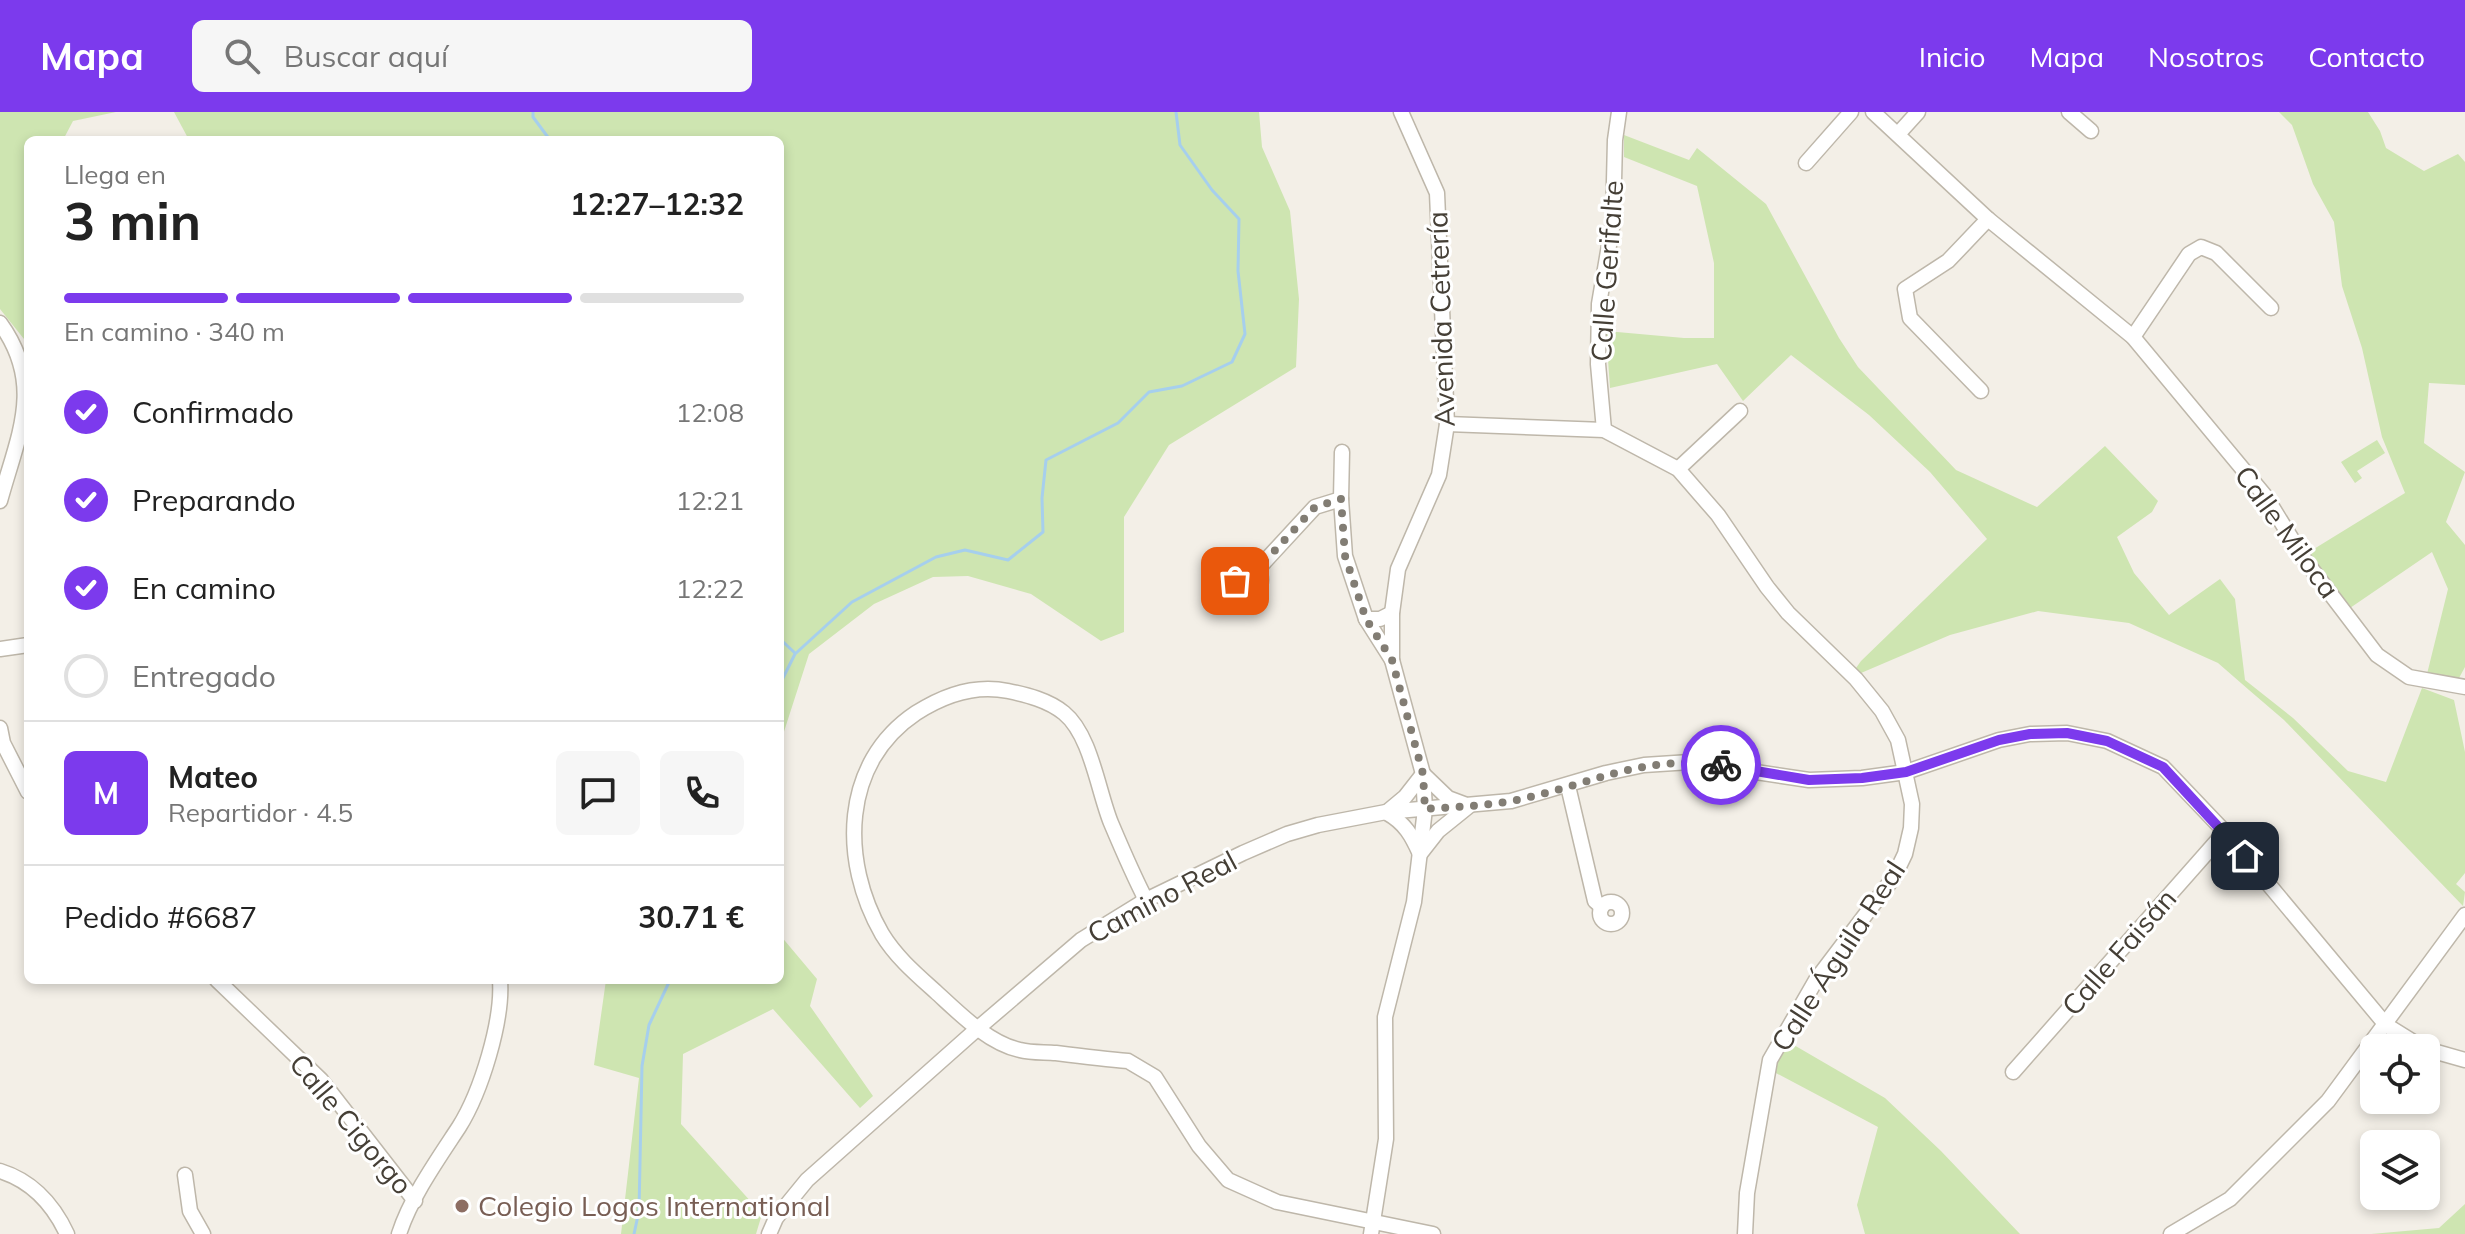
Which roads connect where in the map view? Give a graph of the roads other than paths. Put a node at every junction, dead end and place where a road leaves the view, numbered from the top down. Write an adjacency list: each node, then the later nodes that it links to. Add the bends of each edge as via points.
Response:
1 (1401, 112): 18 (street, Avenida Cetrería, via 1437,193)
2 (1619, 112): 19 (street, Calle Gerifalte, via 1613,222 1599,304)
3 (1851, 112): 9 (street)
4 (1873, 112): 8 (street, Calle Miloca)
5 (1918, 112): 8 (street)
6 (2069, 112): 7 (street)
7 (2091, 131)
8 (1899, 133): 10 (street, Calle Miloca)
9 (1806, 163)
10 (1988, 219): 13 (street, Calle Miloca); 15 (street, via 1948,261 1905,289 1910,318)
11 (2271, 308): 13 (street, via 2216,253 2201,247 2189,254)
12 (0, 323): 14 (street, via 20,356)
13 (2133, 337): 30 (street, Calle Miloca, via 2266,497 2304,559 2377,655 2409,677)
14 (24, 381)
15 (1981, 391)
16 (24, 411): 23 (street)
17 (1740, 411): 21 (street)
18 (1447, 424): 19 (street, Calle Águila Real); 25 (street, Avenida Cetrería, via 1439,475 1398,569)
19 (1604, 430): 21 (street, Calle Águila Real)
20 (1342, 452): 22 (street)
21 (1678, 469): 32 (street, Calle Águila Real, via 1788,613 1882,711 1898,740)
22 (1341, 499): 24 (street, via 1315,507); 26 (street, via 1345,556)
23 (0, 501)
24 (1256, 571)
25 (1392, 613): 26 (street); 29 (street, Avenida Cetrería)
26 (1366, 619): 29 (street)
27 (24, 646): 28 (street)
28 (0, 649)
29 (1392, 660): 33 (street, Avenida Cetrería)
30 (2465, 687)
31 (0, 728): 34 (street)
32 (1906, 772): 35 (street, Camino Real, via 1809,780 1690,762 1644,765); 39 (street, Camino Real, via 1999,740 2067,733 2107,741 2163,767); 61 (street, Calle Águila Real, via 1912,804 1905,854 1894,877 1816,980 1770,1060)
33 (1423, 774): 36 (street, via 1448,798); 37 (street, Avenida Cetrería); 38 (street)
34 (24, 784)
35 (1568, 786): 36 (street, Camino Real); 42 (street, via 1595,901)
36 (1469, 806): 37 (street, Camino Real); 40 (street)
37 (1425, 809): 38 (street, Camino Real); 40 (street, Avenida Cetrería)
38 (1386, 812): 40 (street, via 1410,832); 41 (street, Camino Real, via 1287,834)
39 (2225, 832): 46 (street, Camino Real); 51 (street, Calle Faisán)
40 (1420, 854): 55 (street, Avenida Cetrería, via 1414,902 1385,1017 1386,1139)
41 (1146, 900): 47 (street, Camino Real, via 1081,940); 47 (street, via 1110,821 1082,736 1064,713 1036,697 969,689 930,704 901,723 861,780 853,832 856,861 884,937 906,965)
42 (1602, 907)
43 (2465, 915): 46 (street)
44 (221, 984): 54 (street, Calle Cigorgo, via 321,1080)
45 (500, 984): 54 (street, via 486,1064 461,1124)
46 (2386, 1025): 48 (street, Camino Real); 62 (street, via 2328,1101 2230,1199)
47 (977, 1029): 55 (street, via 1018,1050 1128,1061 1155,1077 1199,1146 1228,1180 1277,1202); 59 (street, Camino Real, via 807,1180)
48 (2401, 1034)
49 (2440, 1053): 50 (street, Camino Real)
50 (2465, 1060)
51 (2013, 1072)
52 (0, 1171): 56 (street, via 42,1195)
53 (185, 1175): 57 (street, via 190,1211)
54 (415, 1201): 58 (street)
55 (1372, 1228): 60 (street)
56 (67, 1234)
57 (203, 1234)
58 (399, 1234)
59 (769, 1234)
60 (1433, 1234)
61 (1745, 1234)
62 (2171, 1234)

